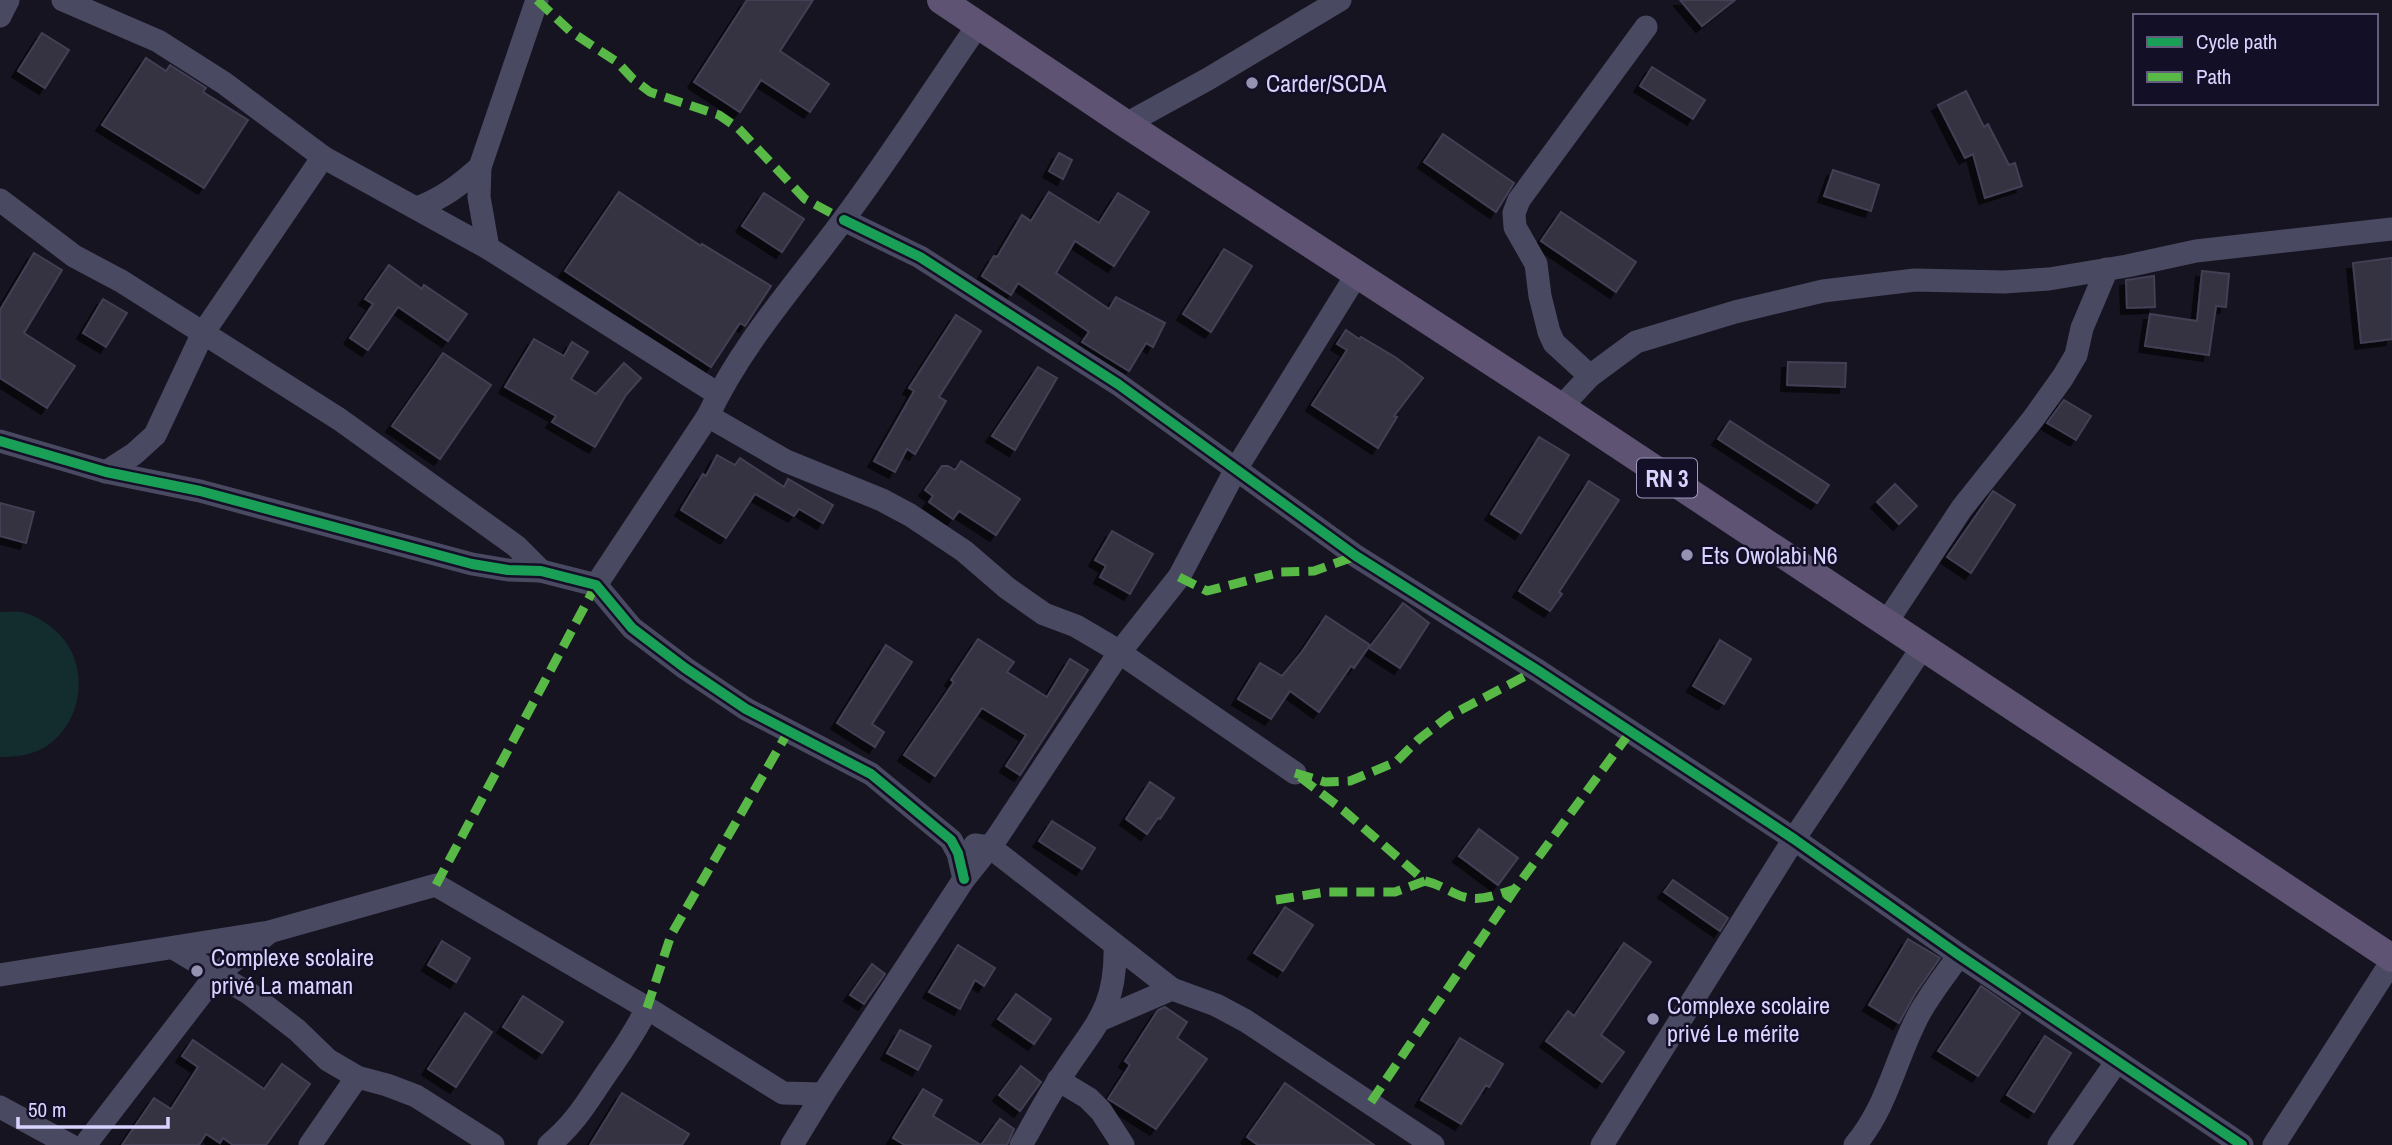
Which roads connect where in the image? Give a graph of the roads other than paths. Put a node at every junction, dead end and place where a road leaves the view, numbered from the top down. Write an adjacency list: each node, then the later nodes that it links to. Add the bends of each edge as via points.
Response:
1 (8, 0): 6 (street)
2 (63, 0): 10 (street, via 158,41)
3 (537, 0): 11 (street)
4 (941, 0): 7 (main road, RN 3)
5 (1340, 0): 9 (street)
6 (0, 16)
7 (978, 24): 9 (main road, RN 3); 14 (street)
8 (1646, 27): 20 (street, via 1514,213 1515,227 1536,264 1554,343)
9 (1126, 124): 18 (main road, RN 3)
10 (323, 157): 13 (street); 19 (street)
11 (480, 167): 13 (street, via 456,189); 16 (street, via 479,197)
12 (0, 200): 19 (street, via 74,256)
13 (417, 208): 16 (street)
14 (844, 220): 21 (street, via 765,322); 25 (street, via 920,257 1118,384)
15 (2392, 229): 17 (street, via 2196,251)
16 (488, 248): 21 (street)
17 (2107, 269): 20 (street, via 2038,280 1915,279 1823,291 1636,342); 29 (street, via 2082,328 2076,355 2063,377 1962,508)
18 (1357, 274): 22 (main road, RN 3); 25 (street)
19 (203, 333): 26 (street, via 155,435); 27 (street, via 350,427 516,546)
20 (1590, 376): 22 (street)
21 (718, 394): 23 (street)
22 (1561, 407): 29 (main road, RN 3)
23 (708, 416): 28 (street); 31 (street, via 786,461 910,515 1044,614 1076,626)
24 (0, 442): 26 (street)
25 (1236, 469): 31 (street, via 1179,577); 33 (street, via 1356,556)
26 (106, 472): 27 (street, via 200,491 472,565)
27 (541, 571): 28 (street)
28 (596, 585): 34 (street, via 632,628 685,668 746,709 871,774)
29 (1885, 623): 30 (main road, RN 3)
30 (1922, 648): 33 (street); 41 (main road, RN 3)
31 (1119, 653): 32 (street); 35 (street)
32 (1295, 773)
33 (1794, 839): 40 (street); 64 (street)
34 (951, 840): 35 (street); 36 (street)
35 (990, 847): 36 (street); 38 (street)
36 (964, 879): 53 (street)
37 (269, 932): 39 (street); 43 (street); 45 (street, via 436,885)
38 (1115, 945): 44 (street); 46 (street, via 1113,989)
39 (175, 949): 42 (street); 43 (street)
40 (1959, 955): 49 (street); 65 (street, via 1917,1017 1884,1100)
41 (2392, 959): 68 (street)
42 (0, 975)
43 (216, 975): 50 (street, via 250,993 328,1060); 57 (street)
44 (1172, 989): 46 (street); 63 (street, via 1245,1021)
45 (647, 1008): 47 (street); 48 (street)
46 (1100, 1020): 51 (street)
47 (671, 1025): 48 (street); 52 (street)
48 (635, 1034): 60 (street, via 580,1114)
49 (2117, 1060): 66 (street); 67 (street)
50 (357, 1077): 58 (street); 59 (street, via 416,1096)
51 (1058, 1080): 61 (street); 62 (street, via 1101,1111)
52 (783, 1093): 53 (street); 55 (street)
53 (823, 1094): 55 (street)
54 (0, 1107): 56 (street)
55 (796, 1138)
56 (70, 1145)
57 (85, 1145)
58 (310, 1145)
59 (493, 1145)
60 (548, 1145)
61 (1021, 1145)
62 (1123, 1145)
63 (1433, 1145)
64 (1602, 1145)
65 (1855, 1145)
66 (2059, 1145)
67 (2242, 1145)
68 (2274, 1145)

